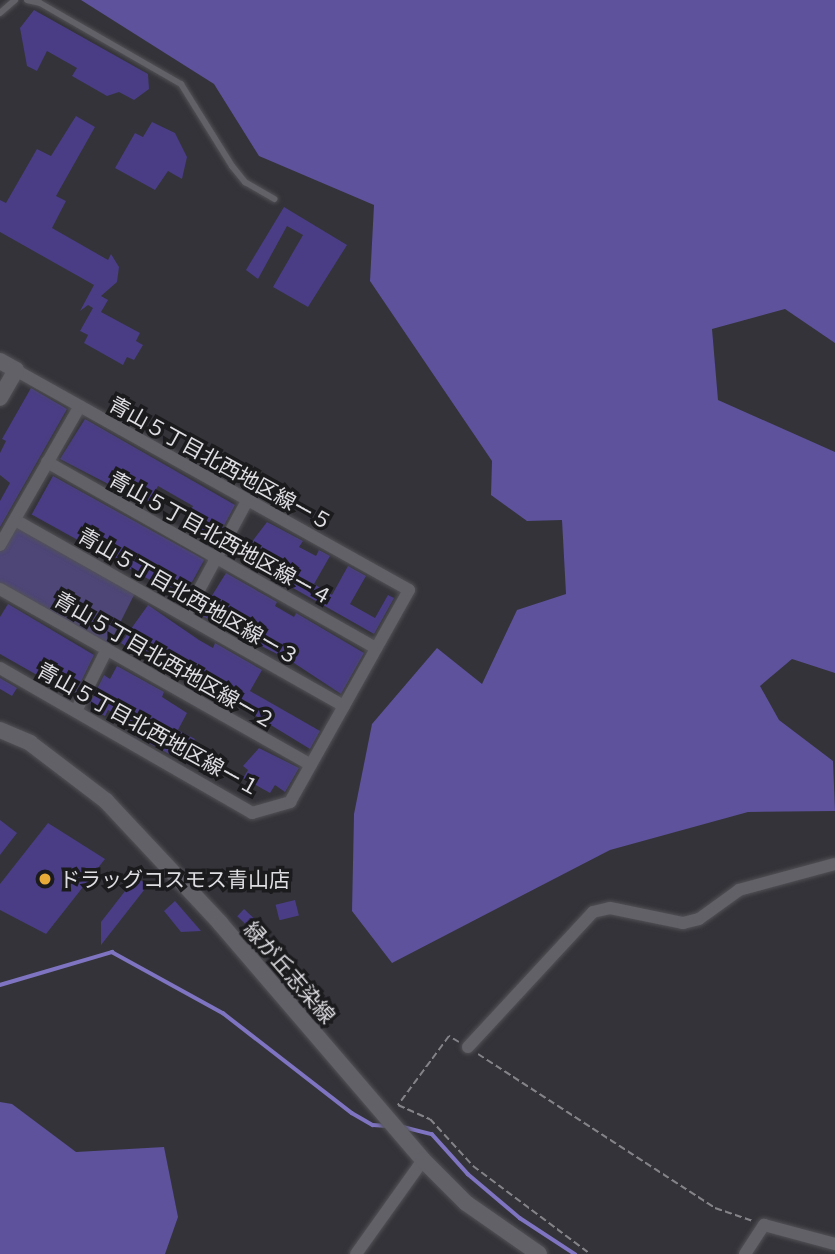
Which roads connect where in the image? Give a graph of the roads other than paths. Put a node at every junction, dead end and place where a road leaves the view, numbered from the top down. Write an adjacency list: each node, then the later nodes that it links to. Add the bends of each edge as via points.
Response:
1 (15, 0): 3 (lane)
2 (27, 0): 4 (lane, via 40,3 181,84 232,166 245,181)
3 (0, 13)
4 (275, 199)
5 (0, 361): 6 (street)
6 (16, 370): 7 (street); 8 (street, 青山５丁目北西地区線ー５)
7 (0, 398)
8 (80, 406): 9 (street); 10 (street, 青山５丁目北西地区線ー５)
9 (47, 463): 11 (street); 13 (street, 青山５丁目北西地区線ー４)
10 (247, 501): 13 (street); 15 (street, 青山５丁目北西地区線ー５)
11 (15, 520): 12 (street); 16 (street, 青山５丁目北西地区線ー３)
12 (0, 545)
13 (215, 557): 16 (street); 17 (street, 青山５丁目北西地区線ー４)
14 (0, 589): 18 (street, 青山５丁目北西地区線ー２)
15 (409, 590): 17 (street, 青山５丁目北西地区線ー１)
16 (184, 616): 20 (street, 青山５丁目北西地区線ー３)
17 (376, 648): 20 (street, 青山５丁目北西地区線ー１)
18 (107, 649): 21 (street); 23 (street, 青山５丁目北西地区線ー２)
19 (0, 668): 21 (street, 青山５丁目北西地区線ー１)
20 (344, 706): 23 (street, 青山５丁目北西地区線ー１)
21 (76, 711): 23 (street, 青山５丁目北西地区線ー１, via 252,813 290,802)
22 (0, 730): 26 (street, 緑が丘志染線, via 30,743 106,801 220,923)
23 (311, 765)
24 (835, 864): 25 (street, via 739,890 699,919 683,923 610,908 593,912)
25 (468, 1047)
26 (423, 1160): 28 (street); 29 (street, 緑が丘志染線, via 466,1203)
27 (835, 1244): 30 (street, via 764,1224)
28 (357, 1254)
29 (539, 1254)
30 (744, 1254)

